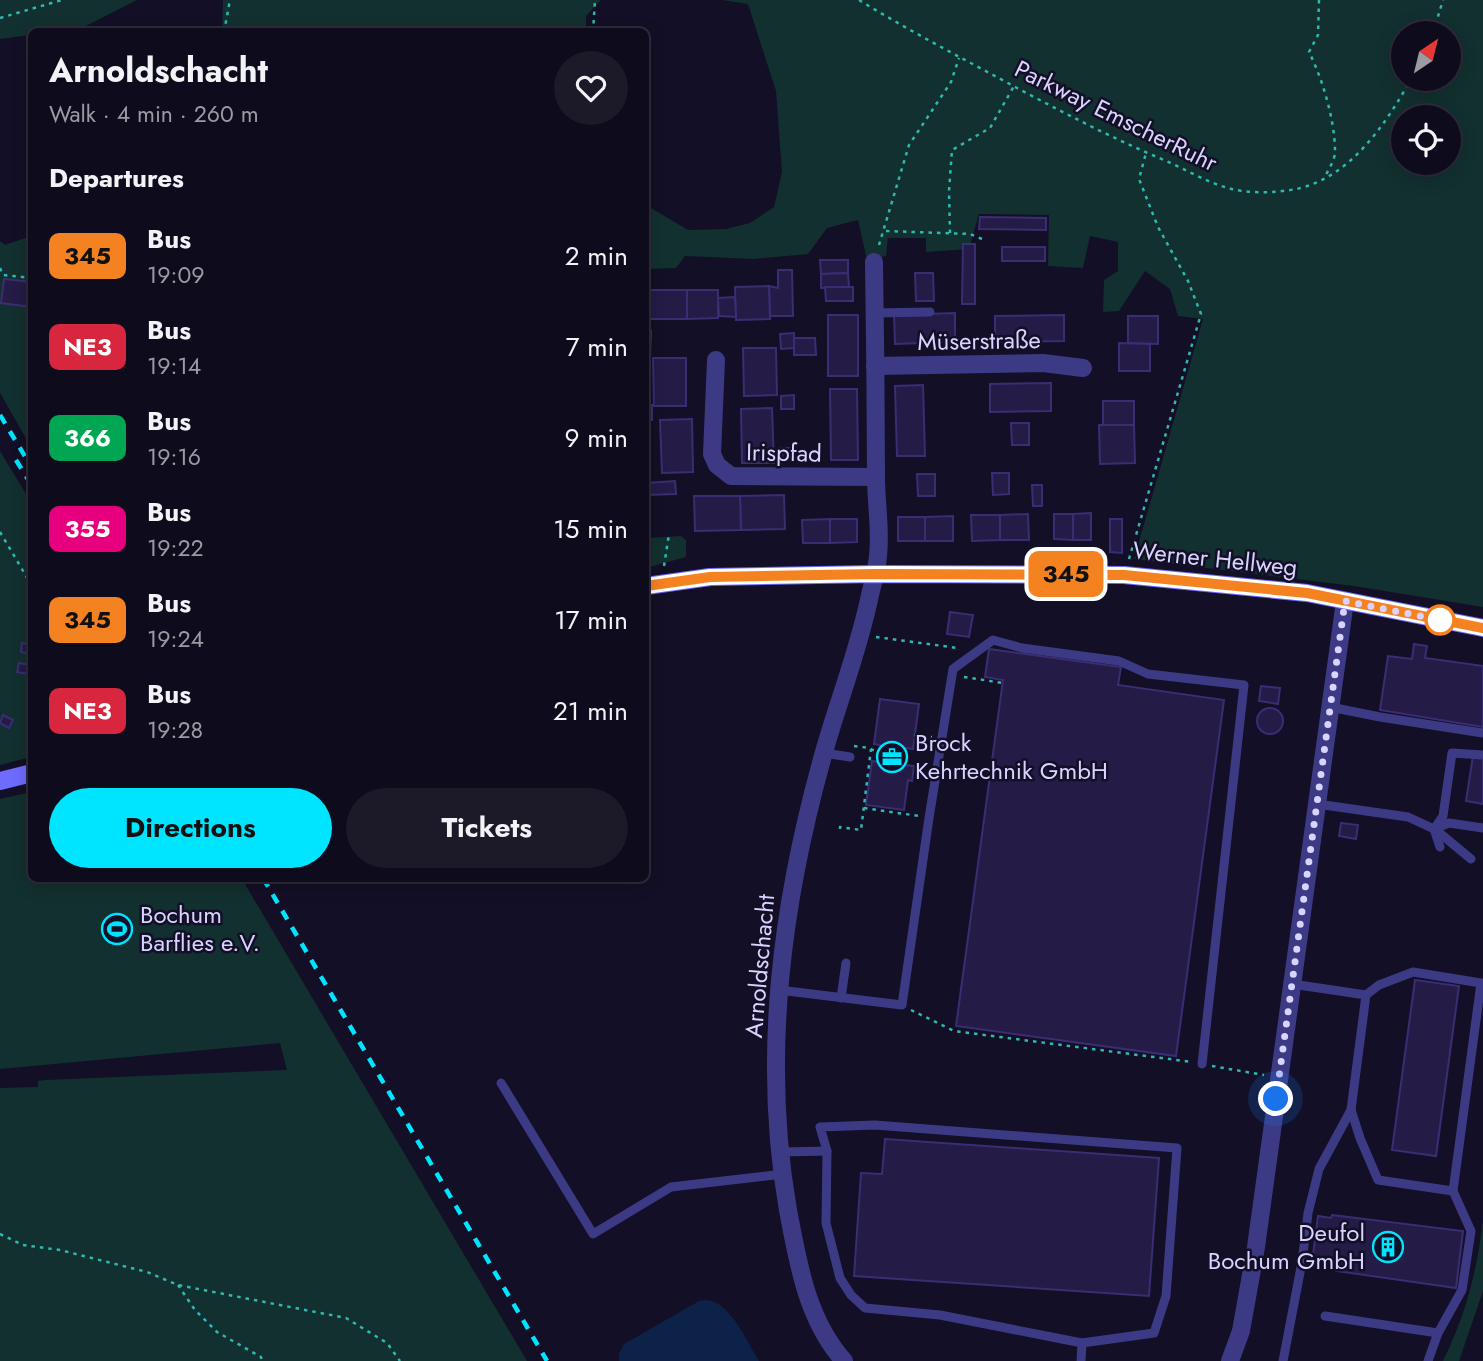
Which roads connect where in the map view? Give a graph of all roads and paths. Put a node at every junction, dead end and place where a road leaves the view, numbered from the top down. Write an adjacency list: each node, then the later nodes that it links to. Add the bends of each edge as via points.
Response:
1 (62, 0): 7 (path)
2 (230, 0): 9 (path)
3 (595, 0): 10 (path)
4 (859, 0): 11 (path, Parkway EmscherRuhr)
5 (1319, 0): 15 (path, via 1318,35 1309,52 1329,108 1336,155)
6 (1443, 0): 8 (path)
7 (0, 19)
8 (1437, 21)
9 (225, 28)
10 (593, 28)
11 (959, 58): 12 (path, Parkway EmscherRuhr); 19 (path, via 951,82 909,145)
12 (1014, 86): 14 (path, Parkway EmscherRuhr); 17 (path, via 990,128 953,150)
13 (1405, 91): 15 (path, Parkway EmscherRuhr, via 1366,145)
14 (1146, 153): 15 (path, Parkway EmscherRuhr, via 1237,191 1296,189); 31 (path, via 1139,179 1201,314)
15 (1324, 180)
16 (886, 231): 17 (path)
17 (950, 233): 18 (path)
18 (982, 239)
19 (874, 262): 23 (street)
20 (0, 268): 21 (path, via 3,275)
21 (28, 278)
22 (930, 312): 23 (lane)
23 (875, 313): 25 (street)
24 (716, 360): 27 (street, Irispfad, via 712,454 716,465 730,476)
25 (875, 366): 26 (street, Müserstraße, via 1043,363); 27 (street)
26 (1083, 368)
27 (876, 477): 30 (street)
28 (0, 532): 32 (path)
29 (669, 534): 33 (path)
30 (875, 574): 31 (main road, Werner Hellweg); 33 (main road, Werner Hellweg, via 710,577); 36 (street, Arnoldschacht)
31 (1124, 575): 34 (main road, Werner Hellweg)
32 (28, 579)
33 (653, 584)
34 (1345, 601): 35 (main road, Werner Hellweg); 40 (street)
35 (1483, 628)
36 (862, 634): 37 (path); 45 (street, Arnoldschacht)
37 (958, 648)
38 (951, 675): 39 (path); 43 (lane); 66 (lane, via 993,640 1119,661 1148,674 1244,685)
39 (1003, 683)
40 (1330, 707): 41 (lane); 50 (street)
41 (1483, 733)
42 (914, 735): 43 (path)
43 (941, 738): 54 (lane)
44 (871, 749): 51 (path)
45 (824, 753): 47 (lane); 62 (street, Arnoldschacht, via 789,899)
46 (1483, 755): 57 (lane, via 1452,753 1443,816)
47 (850, 757)
48 (28, 774): 49 (main road)
49 (0, 781)
50 (1317, 804): 57 (lane, via 1408,817); 61 (street)
51 (864, 808): 52 (path); 56 (path, via 861,830)
52 (885, 811): 53 (path); 54 (path)
53 (884, 818)
54 (929, 818): 65 (lane)
55 (1483, 828): 57 (lane, via 1449,823)
56 (840, 829)
57 (1434, 829): 58 (lane); 59 (lane)
58 (1440, 847)
59 (1471, 859)
60 (846, 963): 64 (lane)
61 (1292, 984): 63 (lane); 83 (street, via 1251,1279)
62 (779, 990): 64 (lane); 71 (street, Arnoldschacht, via 776,1067)
63 (1366, 995): 69 (lane); 73 (lane, via 1413,972 1481,983)
64 (841, 998): 65 (lane)
65 (902, 1005): 66 (path, via 954,1031)
66 (1202, 1064): 67 (path)
67 (1263, 1075)
68 (501, 1083): 72 (lane, via 593,1234 671,1187)
69 (1351, 1110): 73 (lane, via 1378,1180); 84 (lane, via 1319,1170)
70 (827, 1151): 71 (lane); 78 (lane, via 826,1223 840,1278 865,1308 940,1315); 78 (lane, via 820,1127 875,1125 1177,1148 1166,1296 1154,1333)
71 (782, 1152): 72 (street, Arnoldschacht)
72 (783, 1174): 81 (street, Arnoldschacht, via 797,1258 811,1306)
73 (1453, 1191): 77 (lane, via 1471,1231 1462,1290)
74 (0, 1234): 75 (path, via 23,1245 147,1272)
75 (178, 1285): 79 (path, via 217,1332); 80 (path, via 346,1318 387,1343)
76 (1325, 1316): 77 (lane)
77 (1438, 1333): 85 (lane)
78 (1082, 1343): 82 (lane)
79 (262, 1361)
80 (400, 1361)
81 (844, 1361)
82 (1081, 1361)
83 (1230, 1361)
84 (1283, 1361)
85 (1428, 1361)

